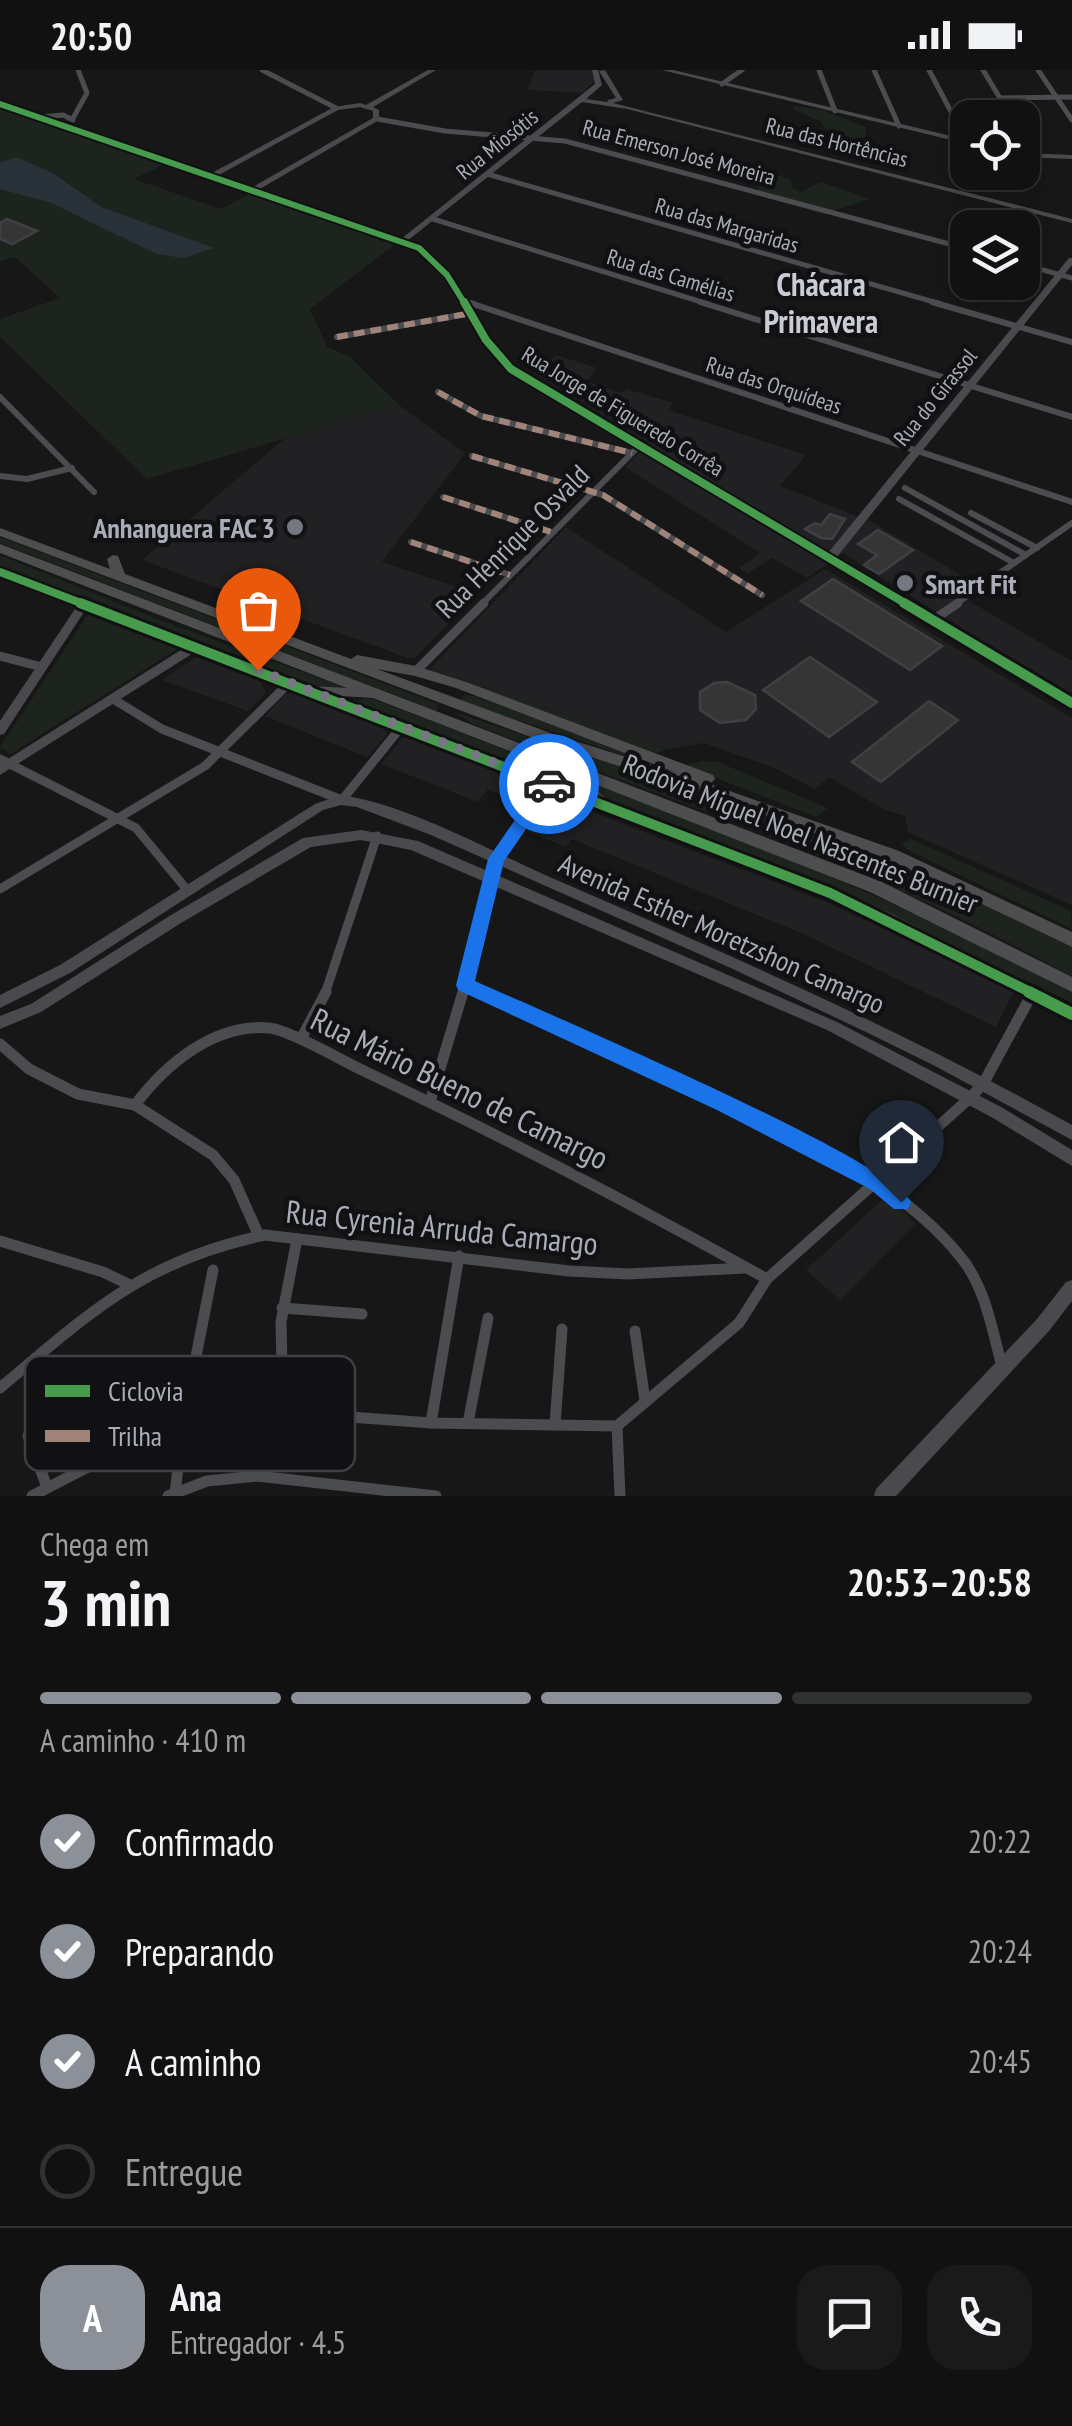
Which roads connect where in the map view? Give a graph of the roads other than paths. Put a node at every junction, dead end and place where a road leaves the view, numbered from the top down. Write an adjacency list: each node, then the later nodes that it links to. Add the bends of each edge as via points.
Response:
1 (78, 70): 21 (street, via 87,93)
2 (262, 70): 23 (street)
3 (434, 70): 22 (street)
4 (598, 70): 13 (street); 14 (street)
5 (665, 70): 12 (street)
6 (742, 70): 12 (street)
7 (818, 70): 25 (street)
8 (874, 70): 31 (street)
9 (930, 70): 24 (street)
10 (982, 70): 18 (street)
11 (1038, 70): 15 (street)
12 (722, 84): 25 (street)
13 (599, 85): 14 (street); 17 (street)
14 (612, 87): 17 (street, via 620,100)
15 (1057, 97): 16 (street); 18 (street); 29 (street)
16 (1072, 97)
17 (595, 98): 19 (street, Rua das Hortências); 43 (street, Rua das Hortências)
18 (1000, 98)
19 (580, 100): 32 (street, Rua Miosótis)
20 (0, 104): 27 (street, Rua Jorge de Figueredo Corrêa)
21 (82, 104): 26 (street); 30 (street)
22 (369, 106): 23 (street); 28 (street)
23 (336, 108): 36 (street)
24 (950, 109)
25 (835, 111): 31 (street)
26 (57, 114): 27 (street); 30 (street)
27 (40, 117): 30 (street, Rua Jorge de Figueredo Corrêa)
28 (377, 119): 32 (street, Rua Emerson José Moreira); 39 (street)
29 (1072, 120)
30 (72, 123): 38 (street, Rua Jorge de Figueredo Corrêa)
31 (899, 126): 33 (street)
32 (530, 138): 37 (street, Rua Miosótis); 45 (street, Rua Emerson José Moreira, via 566,140)
33 (950, 138)
34 (1040, 155): 35 (street)
35 (1072, 157)
36 (229, 167): 38 (street); 40 (street, via 225,175)
37 (487, 174): 42 (street, Rua Miosótis); 52 (street, Rua das Margaridas)
38 (211, 176): 40 (street, Rua Jorge de Figueredo Corrêa)
39 (270, 180): 40 (street); 41 (street)
40 (231, 182): 41 (street, Rua Jorge de Figueredo Corrêa)
41 (254, 189): 44 (street, Rua Jorge de Figueredo Corrêa)
42 (432, 219): 44 (street, Rua Miosótis); 55 (street, Rua das Camélias)
43 (1072, 220)
44 (403, 241): 50 (street, Rua Jorge de Figueredo Corrêa, via 444,267)
45 (950, 244)
46 (1072, 260): 48 (street, Rua do Girassol)
47 (1040, 269): 48 (street)
48 (1060, 275): 49 (street); 52 (street, Rua do Girassol)
49 (1072, 278)
50 (465, 301): 51 (street, Rua Jorge de Figueredo Corrêa); 60 (street, Rua das Orquídeas)
51 (472, 313): 53 (street); 59 (street, Rua Jorge de Figueredo Corrêa, via 511,369)
52 (1017, 327): 54 (street, Rua das Margaridas); 55 (street, Rua do Girassol)
53 (337, 336)
54 (1072, 342)
55 (972, 386): 58 (street, Rua das Camélias); 60 (street, Rua do Girassol)
56 (438, 392): 59 (street, via 478,414)
57 (0, 396): 62 (street)
58 (1072, 416)
59 (636, 449): 65 (street, Rua Henrique Osvald); 79 (street, Rua Jorge de Figueredo Corrêa)
60 (918, 451): 69 (street, Rua das Orquídeas); 79 (street, Rua do Girassol)
61 (472, 456): 65 (street)
62 (72, 468): 63 (street, via 27,479); 66 (street)
63 (0, 476)
64 (904, 488): 77 (street)
65 (592, 491): 73 (street, Rua Henrique Osvald); 84 (street)
66 (94, 492)
67 (444, 497): 73 (street)
68 (898, 499): 80 (street)
69 (1072, 502)
70 (971, 513): 76 (street)
71 (1072, 523): 76 (street)
72 (0, 532): 83 (highway, Rodovia Miguel Noel Nascentes Burnier)
73 (552, 532): 82 (street, Rua Henrique Osvald)
74 (411, 542): 82 (street)
75 (0, 548): 95 (highway, Rodovia Miguel Noel Nascentes Burnier)
76 (1036, 548): 77 (street)
77 (1026, 555): 80 (street)
78 (113, 559): 83 (highway)
79 (829, 559): 86 (street, Rua Jorge de Figueredo Corrêa)
80 (1014, 563): 86 (street)
81 (0, 573): 85 (street)
82 (510, 575): 91 (street, Rua Henrique Osvald)
83 (120, 579): 88 (highway, Rodovia Miguel Noel Nascentes Burnier)
84 (762, 595)
85 (84, 602): 87 (street); 90 (street)
86 (933, 620): 98 (street, Rua Jorge de Figueredo Corrêa)
87 (195, 646): 92 (street); 96 (street)
88 (319, 652): 91 (highway); 97 (highway, Rodovia Miguel Noel Nascentes Burnier)
89 (0, 656): 90 (street)
90 (42, 667): 101 (street)
91 (416, 671): 94 (highway)
92 (289, 682): 93 (street); 102 (street)
93 (314, 690): 95 (highway); 100 (street)
94 (472, 691): 97 (highway); 112 (highway, via 820,821)
95 (379, 694): 99 (highway, Rodovia Miguel Noel Nascentes Burnier)
96 (114, 699): 102 (street); 104 (street)
97 (448, 700): 99 (highway, via 448,716); 112 (highway, Rodovia Miguel Noel Nascentes Burnier)
98 (1072, 702)
99 (456, 724): 103 (highway, Rodovia Miguel Noel Nascentes Burnier)
100 (402, 726): 105 (street); 107 (street)
101 (0, 731)
102 (222, 752): 106 (street); 111 (street)
103 (543, 759): 108 (highway); 120 (highway, Rodovia Miguel Noel Nascentes Burnier, via 876,888)
104 (3, 764): 111 (street)
105 (549, 784): 108 (street); 115 (street)
106 (314, 788): 107 (street); 109 (street, via 320,794)
107 (342, 800): 109 (street); 110 (street, Avenida Esther Moretzshon Camargo)
108 (608, 806): 122 (street, via 887,918)
109 (313, 811): 114 (street, via 306,830); 118 (street)
110 (381, 812): 113 (street); 115 (street, Avenida Esther Moretzshon Camargo)
111 (123, 819): 117 (street); 118 (street)
112 (824, 830): 119 (highway, Rodovia Miguel Noel Nascentes Burnier)
113 (377, 836): 114 (street, Avenida Esther Moretzshon Camargo); 116 (street, Avenida Esther Moretzshon Camargo); 126 (street, via 329,980)
114 (316, 840): 125 (street, Avenida Esther Moretzshon Camargo, via 36,1008)
115 (496, 859): 116 (street); 128 (street, Avenida Esther Moretzshon Camargo, via 794,988)
116 (492, 878): 121 (street); 129 (street, Avenida Esther Moretzshon Camargo, via 786,1004)
117 (0, 889)
118 (188, 890): 123 (street)
119 (1072, 937)
120 (1072, 984)
121 (465, 985): 130 (street); 134 (street, via 688,1086)
122 (1033, 992): 124 (street); 128 (street)
123 (0, 1002)
124 (1072, 1014)
125 (0, 1023)
126 (301, 1039): 130 (street, Rua Mário Bueno de Camargo); 131 (street, Rua Mário Bueno de Camargo, via 271,1028 212,1039 180,1054)
127 (0, 1044): 131 (street, via 29,1069 78,1094)
128 (983, 1084): 129 (street); 132 (street, Avenida Esther Moretzshon Camargo)
129 (970, 1098): 133 (street, Avenida Esther Moretzshon Camargo); 134 (street)
130 (430, 1102): 139 (street, Rua Mário Bueno de Camargo)
131 (135, 1105): 135 (street, via 213,1155 234,1180)
132 (1072, 1134)
133 (1072, 1159)
134 (877, 1182): 141 (street); 153 (street, via 963,1260 980,1289)
135 (258, 1236): 136 (street, Rua Cyrenia Arruda Camargo); 142 (street, Rua Cyrenia Arruda Camargo, via 195,1250)
136 (297, 1238): 138 (street, Rua Cyrenia Arruda Camargo); 144 (street)
137 (0, 1241): 142 (street)
138 (459, 1256): 139 (street, Rua Cyrenia Arruda Camargo, via 628,1274); 157 (street)
139 (745, 1268): 141 (street, Rua Mário Bueno de Camargo)
140 (213, 1270): 150 (street)
141 (767, 1279): 155 (street, via 739,1323)
142 (128, 1284): 149 (street, Rua Cyrenia Arruda Camargo)
143 (1072, 1288): 153 (street)
144 (282, 1308): 145 (street); 151 (street)
145 (362, 1314)
146 (488, 1318): 158 (street)
147 (562, 1329): 159 (street)
148 (635, 1331): 155 (street)
149 (39, 1356)
150 (196, 1356)
151 (282, 1356)
152 (25, 1368): 154 (street, Rua Cyrenia Arruda Camargo)
153 (1003, 1368): 168 (street)
154 (0, 1388)
155 (645, 1401): 160 (street)
156 (355, 1417): 157 (street)
157 (431, 1423): 158 (street)
158 (468, 1424): 159 (street)
159 (555, 1424): 160 (street)
160 (617, 1426): 167 (street)
161 (41, 1471): 163 (street)
162 (79, 1471): 163 (street)
163 (47, 1487): 165 (street)
164 (173, 1495): 166 (street, via 207,1481 257,1476)
165 (32, 1496)
166 (436, 1496)
167 (620, 1496)
168 (883, 1496)

